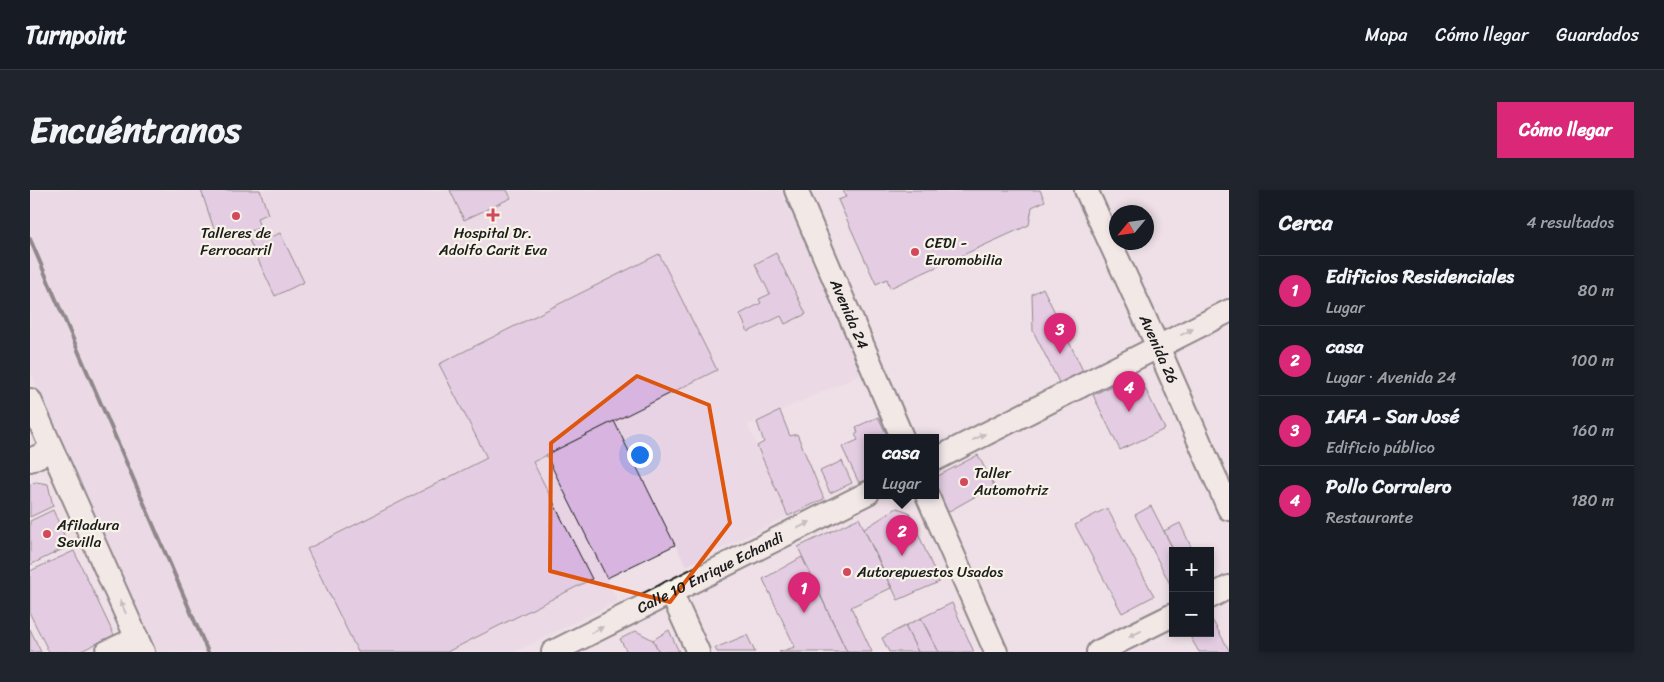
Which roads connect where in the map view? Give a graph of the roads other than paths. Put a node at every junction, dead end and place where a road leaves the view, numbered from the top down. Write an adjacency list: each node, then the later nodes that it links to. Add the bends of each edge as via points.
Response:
1 (796, 190): 6 (street, Avenida 24)
2 (1086, 190): 4 (street, Avenida 26)
3 (1229, 310): 4 (street, one-way to 3)
4 (1158, 347): 8 (street, one-way to 4); 12 (street, Avenida 26)
5 (30, 400): 7 (street)
6 (901, 434)
7 (52, 450): 9 (street); 17 (street, one-way to 7)
8 (939, 457)
9 (30, 460)
10 (864, 495): 14 (street, Calle 10 Enrique Echandi, one-way to 10)
11 (929, 499): 21 (street)
12 (1229, 509)
13 (1229, 588): 15 (street)
14 (671, 592): 19 (street, Calle 10 Enrique Echandi, one-way to 14); 20 (street)
15 (1214, 595)
16 (1169, 617): 22 (street, one-way to 22)
17 (140, 645): 18 (street)
18 (107, 652)
19 (553, 652)
20 (698, 652)
21 (996, 652)
22 (1098, 652)

